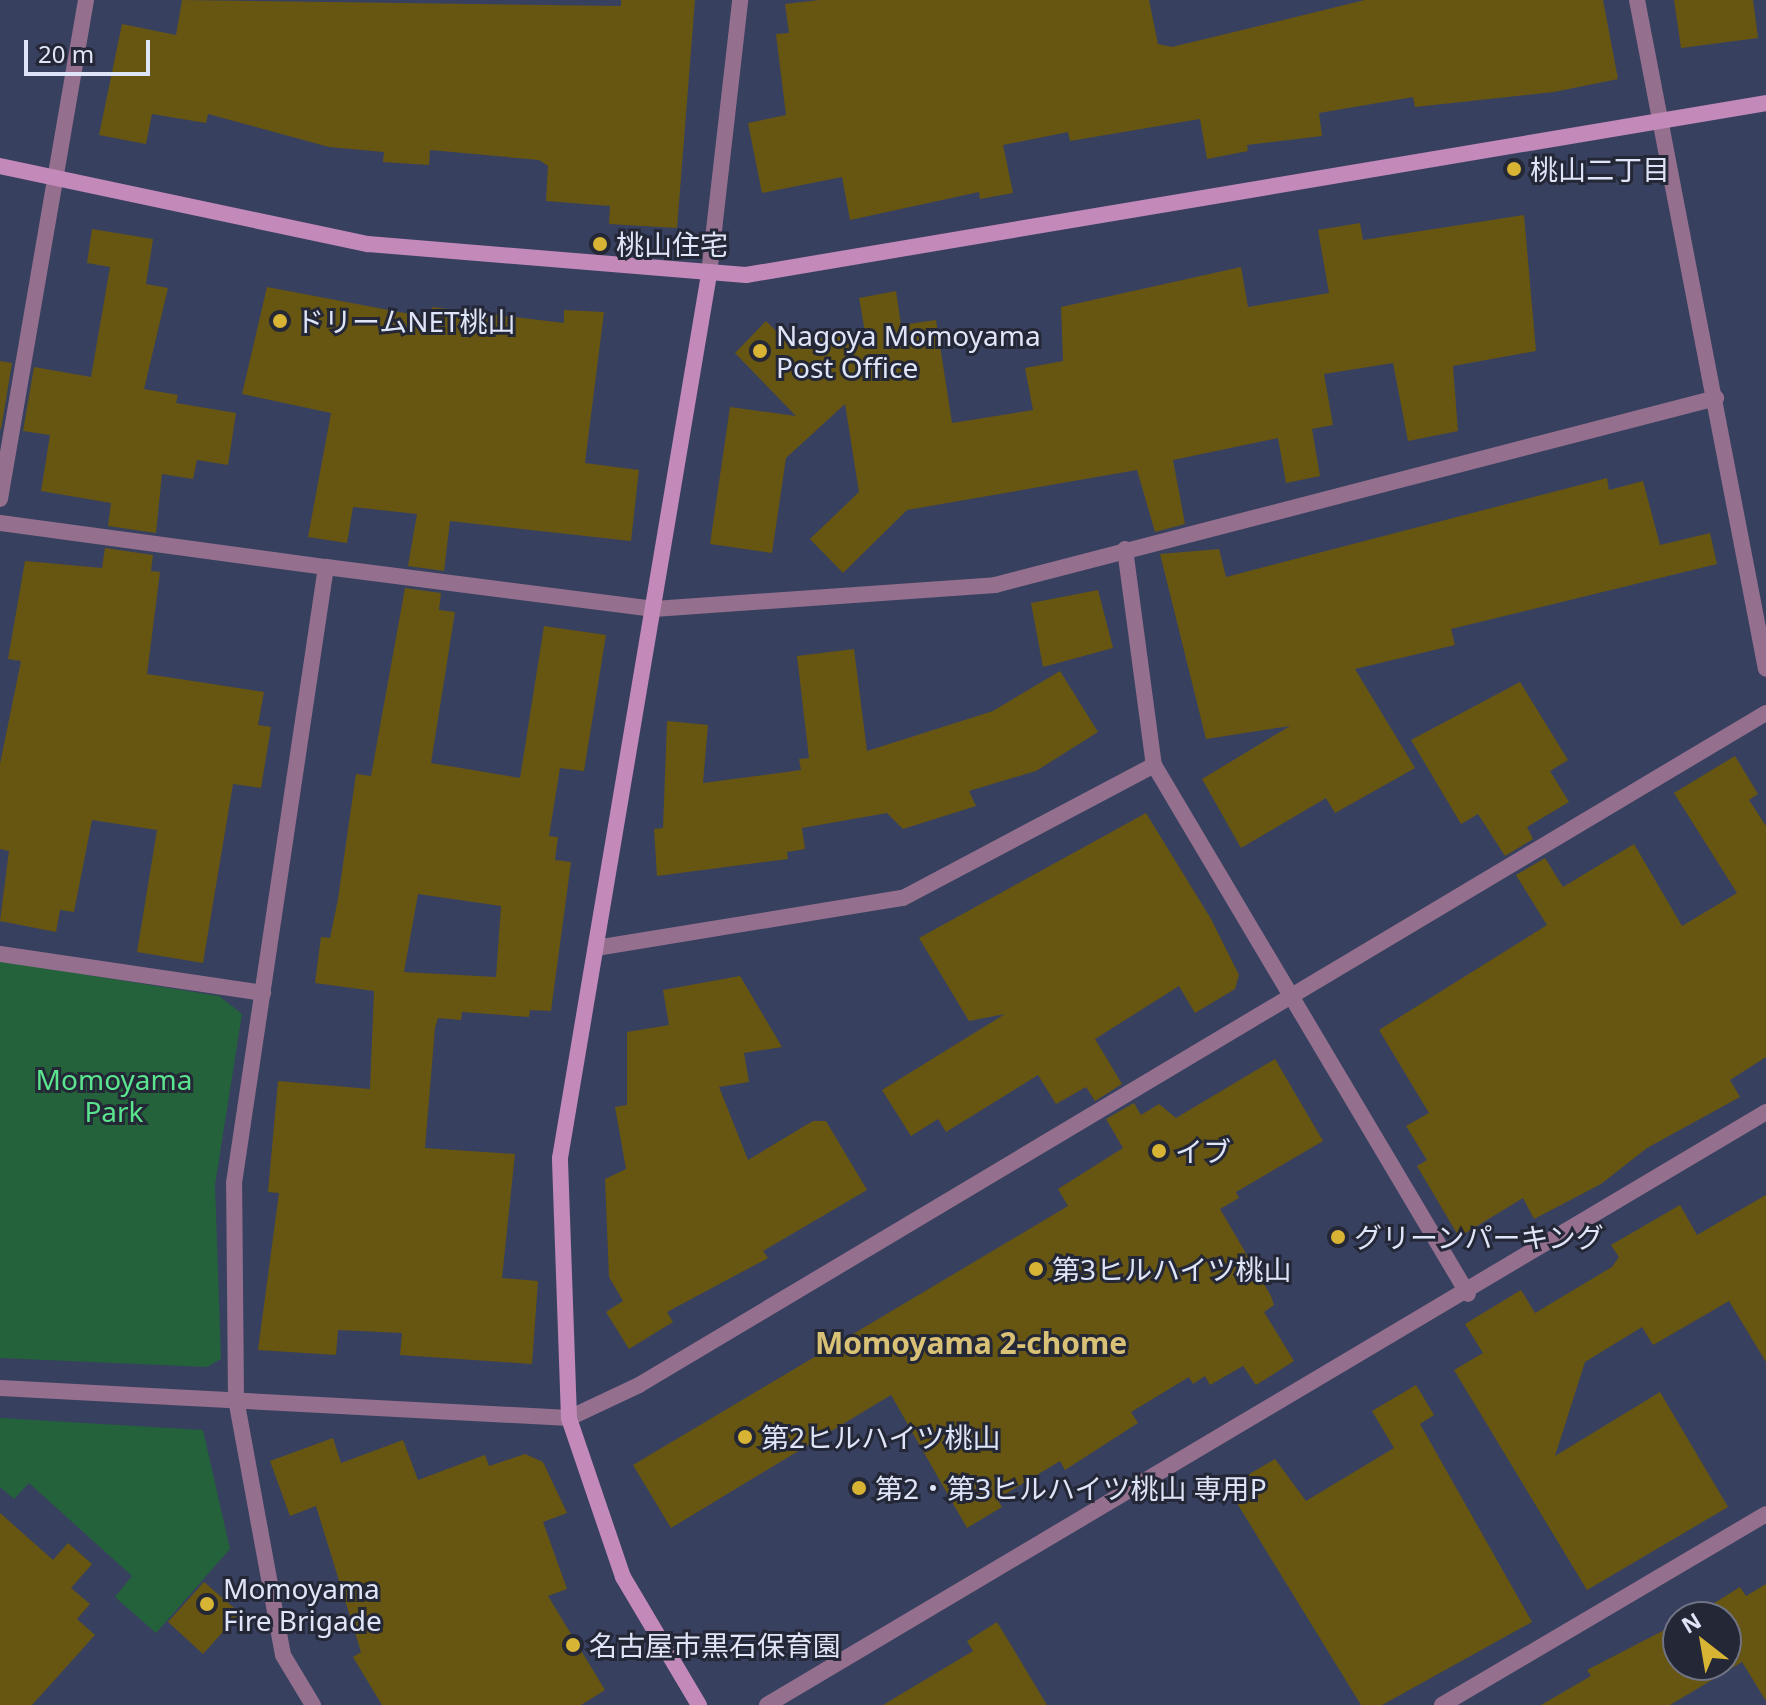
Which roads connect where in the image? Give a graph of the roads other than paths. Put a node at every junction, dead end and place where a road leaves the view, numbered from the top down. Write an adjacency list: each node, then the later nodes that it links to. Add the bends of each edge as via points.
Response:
1 (86, 0): 7 (street)
2 (740, 0): 8 (street)
3 (1637, 0): 5 (street)
4 (1766, 103): 5 (street)
5 (1661, 120): 8 (street, via 1023,233); 9 (street)
6 (0, 166): 7 (street)
7 (57, 178): 8 (street, via 368,244); 10 (street)
8 (709, 274): 14 (street)
9 (1716, 398): 12 (street); 15 (street)
10 (0, 499)
11 (0, 523): 13 (street)
12 (1125, 549): 14 (street, via 995,585); 17 (street)
13 (326, 567): 14 (street); 20 (street)
14 (654, 609): 18 (street)
15 (1766, 669)
16 (1766, 713): 21 (street)
17 (1154, 765): 18 (street, via 903,898); 21 (street)
18 (596, 948): 26 (street, via 560,1158)
19 (0, 954): 20 (street)
20 (263, 993): 25 (street, via 234,1183)
21 (1291, 997): 23 (street); 26 (street, via 639,1385)
22 (1766, 1112): 23 (street)
23 (1468, 1294): 30 (street)
24 (0, 1388): 25 (street)
25 (236, 1399): 26 (street); 28 (street, via 283,1655)
26 (569, 1418): 29 (street, via 623,1577)
27 (1766, 1514): 31 (street)
28 (313, 1705)
29 (699, 1705)
30 (767, 1705)
31 (1442, 1705)

